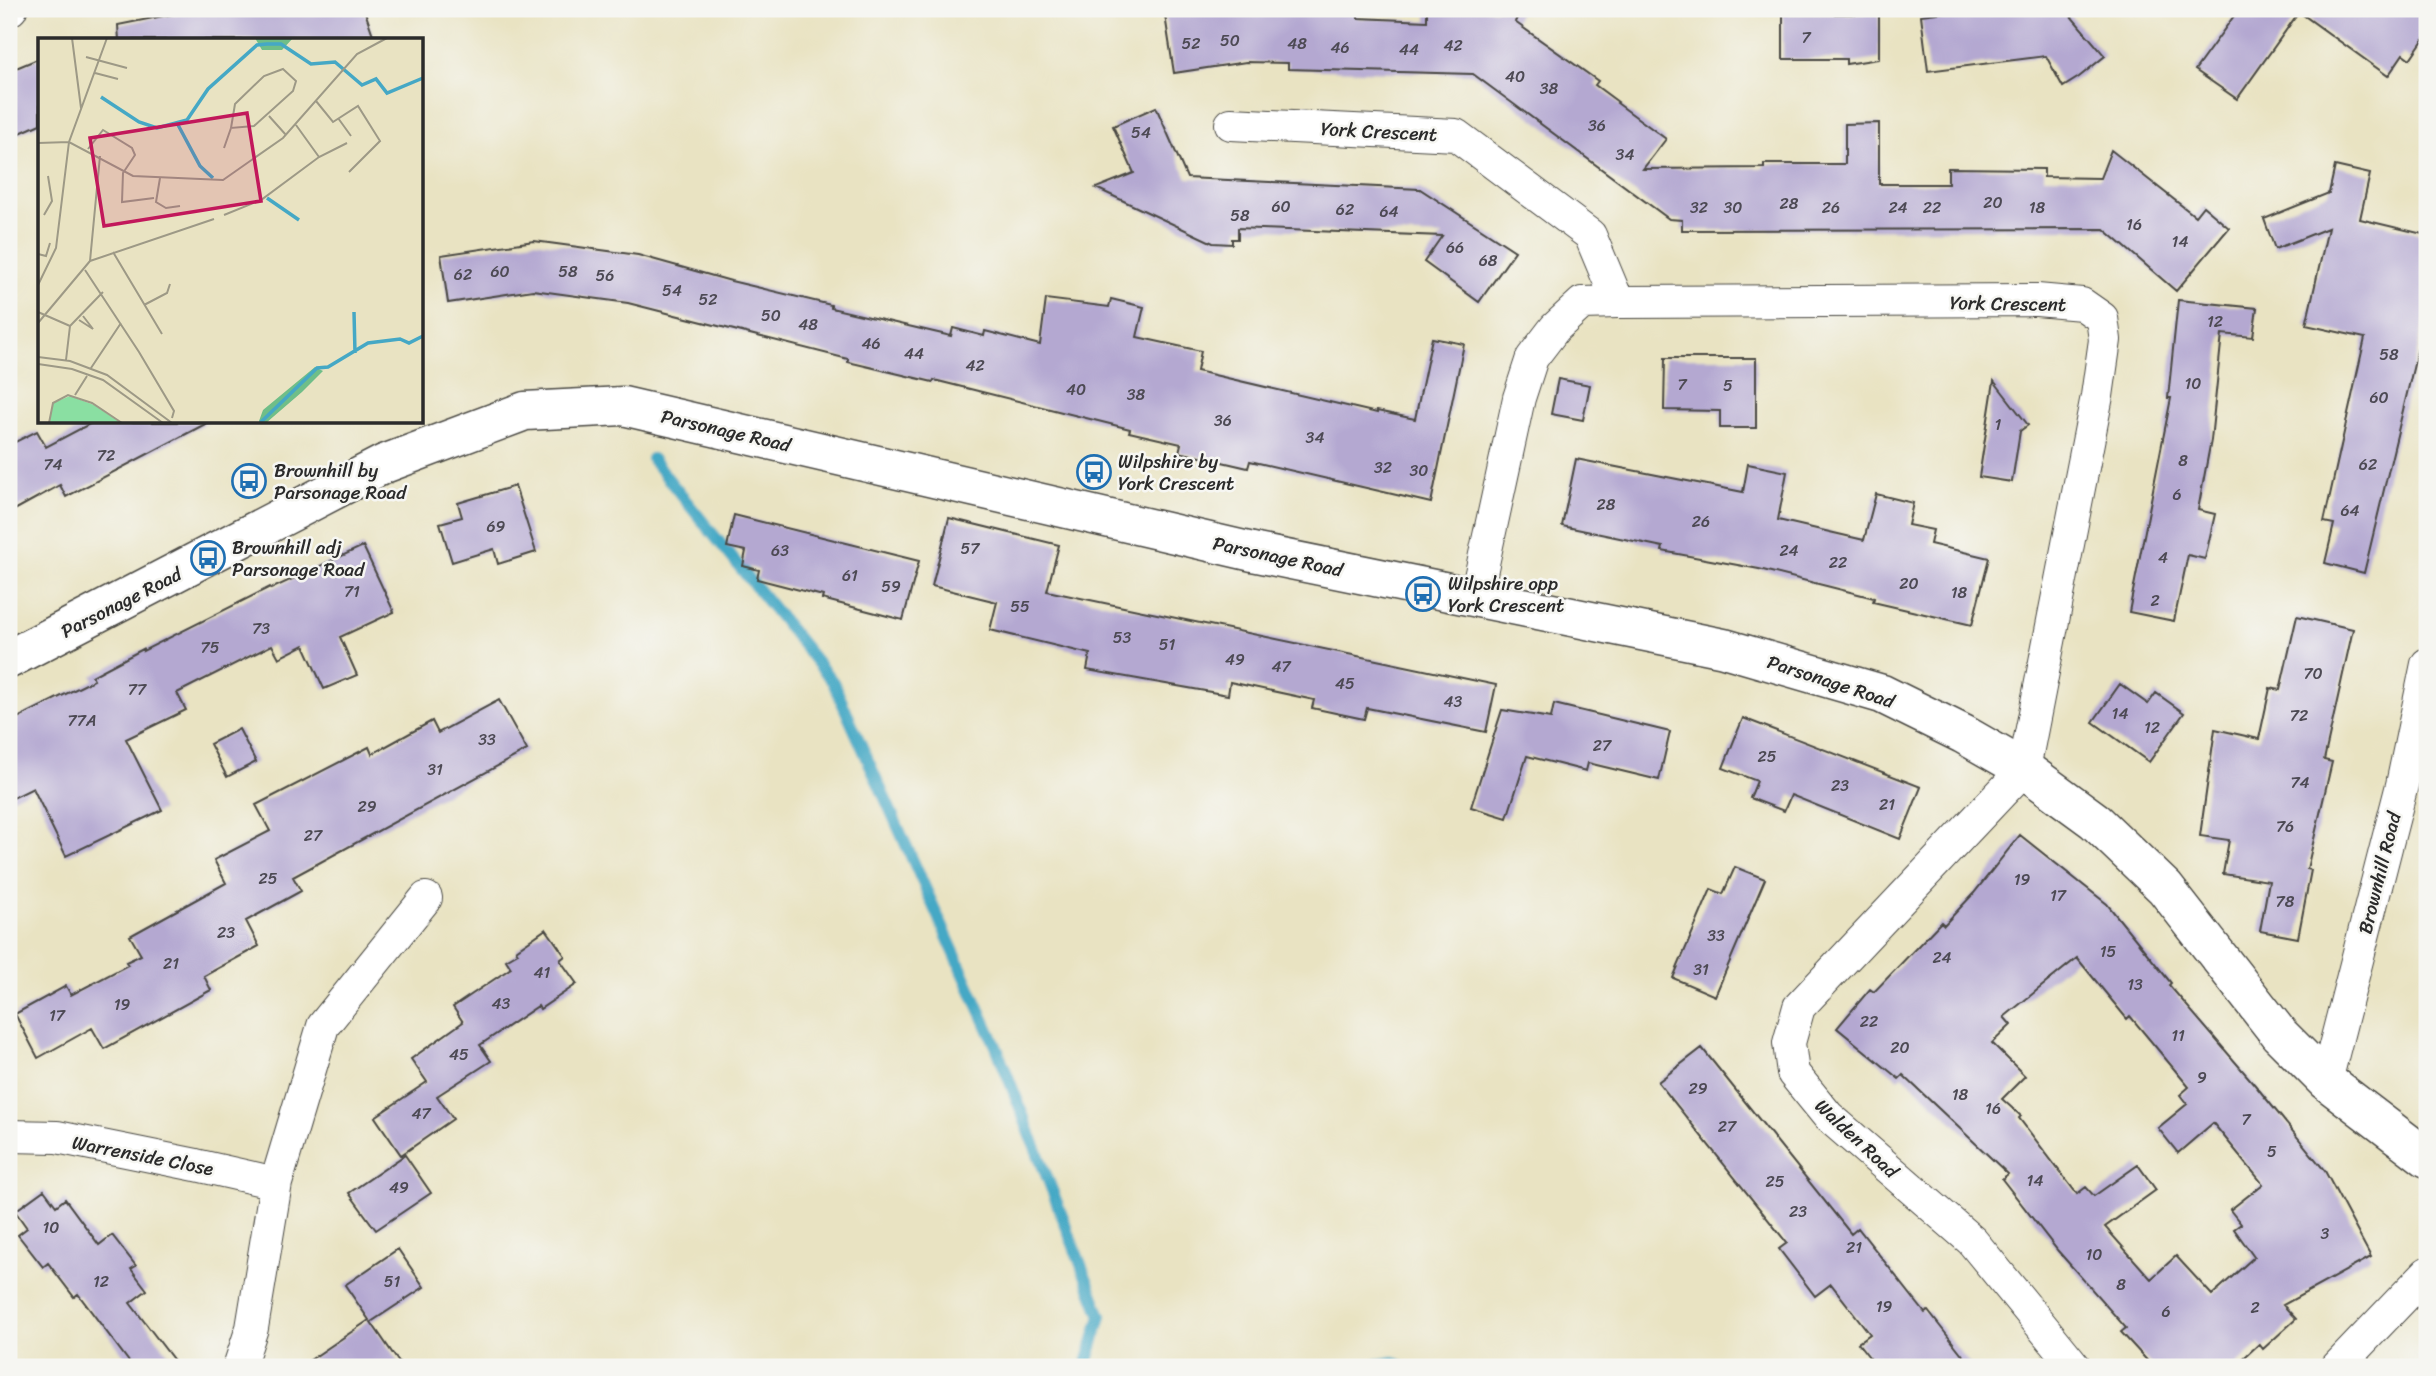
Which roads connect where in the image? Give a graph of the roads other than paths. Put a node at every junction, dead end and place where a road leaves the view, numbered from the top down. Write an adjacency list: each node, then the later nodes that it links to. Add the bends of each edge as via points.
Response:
1 (1231, 124): 2 (street, York Crescent, via 1456,135 1590,235)
2 (1618, 302): 3 (street, York Crescent, via 1582,303 1532,358); 6 (street, York Crescent, via 2037,300 2082,304 2102,318 2105,340 2097,396)
3 (1476, 596): 4 (street, Parsonage Road, via 1256,552 623,405 525,411 384,464); 6 (street, Parsonage Road, via 1724,648 1882,694)
4 (9, 659)
5 (2427, 664): 8 (street, Brownhill Road, via 2402,785)
6 (2024, 769): 8 (street, Parsonage Road, via 2095,821 2165,888 2278,1034); 14 (street, Walden Road, via 1799,1006 1789,1043 1793,1073 1828,1116 1972,1241)
7 (426, 898): 11 (street, via 323,1026)
8 (2326, 1081): 10 (street, Parsonage Road)
9 (9, 1136): 11 (street, Warrenside Close, via 57,1137)
10 (2427, 1158)
11 (276, 1183): 13 (street, via 252,1328)
12 (2427, 1273): 15 (street)
13 (239, 1367)
14 (2075, 1367)
15 (2337, 1367)

